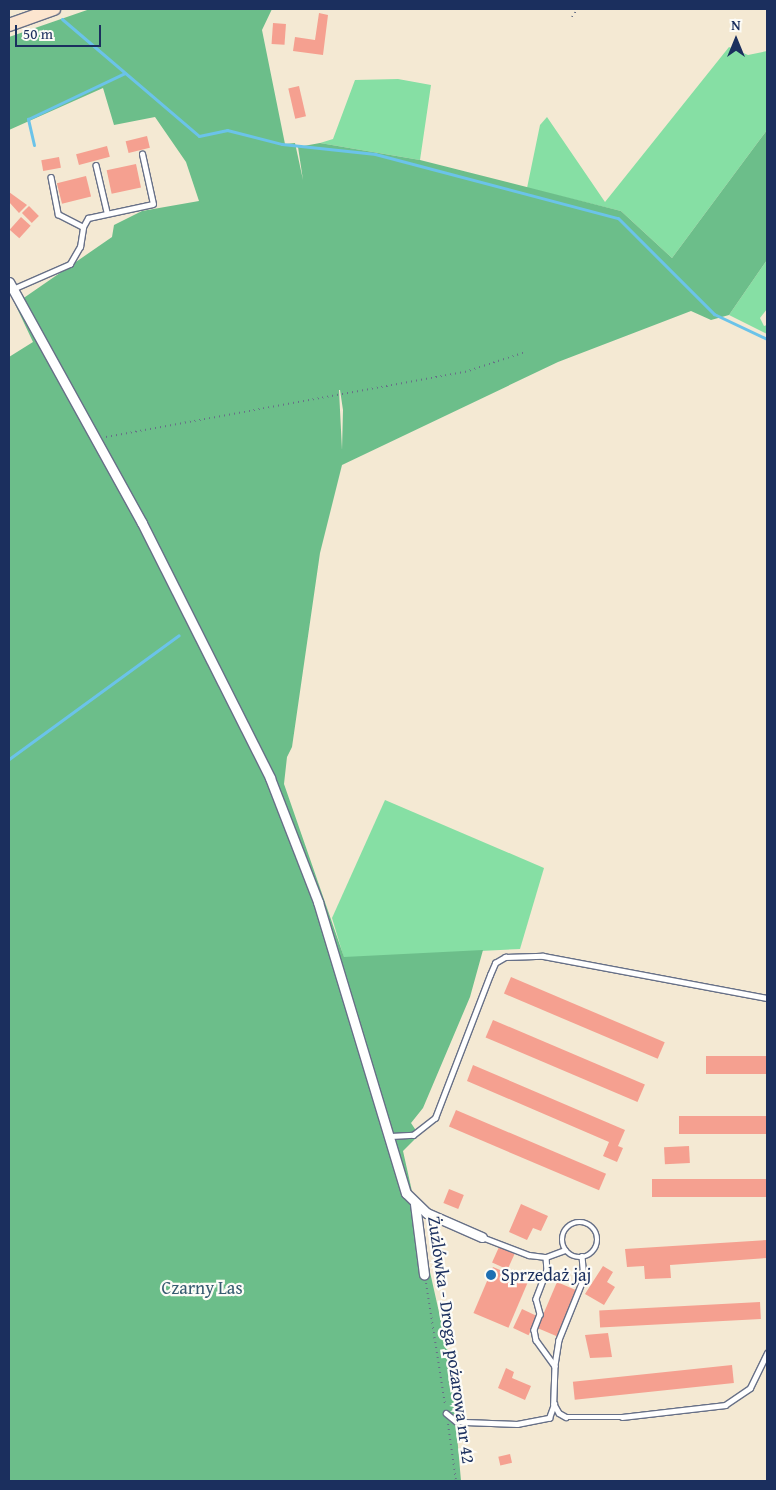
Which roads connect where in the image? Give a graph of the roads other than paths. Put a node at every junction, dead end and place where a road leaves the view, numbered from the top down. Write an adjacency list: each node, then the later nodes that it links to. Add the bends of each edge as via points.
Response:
1 (54, 9): 2 (main road)
2 (9, 24)
3 (142, 154): 6 (lane, via 153,204)
4 (96, 165): 6 (lane)
5 (50, 177): 7 (lane, via 58,214)
6 (107, 212): 7 (lane, via 88,218)
7 (83, 227): 8 (lane, via 80,247 70,264)
8 (12, 285): 10 (street, via 94,435 270,778 318,902)
9 (767, 998): 10 (lane, via 543,956 505,957 495,963 435,1118 413,1135)
10 (391, 1136): 11 (street, via 402,1182)
11 (415, 1204): 12 (street, via 427,1214); 16 (street, Żużlówka - Droga pożarowa nr 42)
12 (482, 1237): 15 (lane, via 529,1256)
13 (565, 1250): 14 (lane); 14 (lane, via 561,1236 568,1224 580,1222 590,1225 598,1233 600,1243 593,1256); 15 (lane)
14 (582, 1256): 18 (lane, via 584,1278 559,1340)
15 (546, 1257): 18 (lane, via 547,1270 536,1299 540,1314 534,1330 536,1340)
16 (424, 1274)
17 (767, 1353): 19 (lane, via 750,1388 725,1405 710,1409 579,1418 566,1417)
18 (555, 1366): 19 (lane)
19 (554, 1404): 20 (lane, via 549,1418 517,1424 456,1421)
20 (446, 1413)

